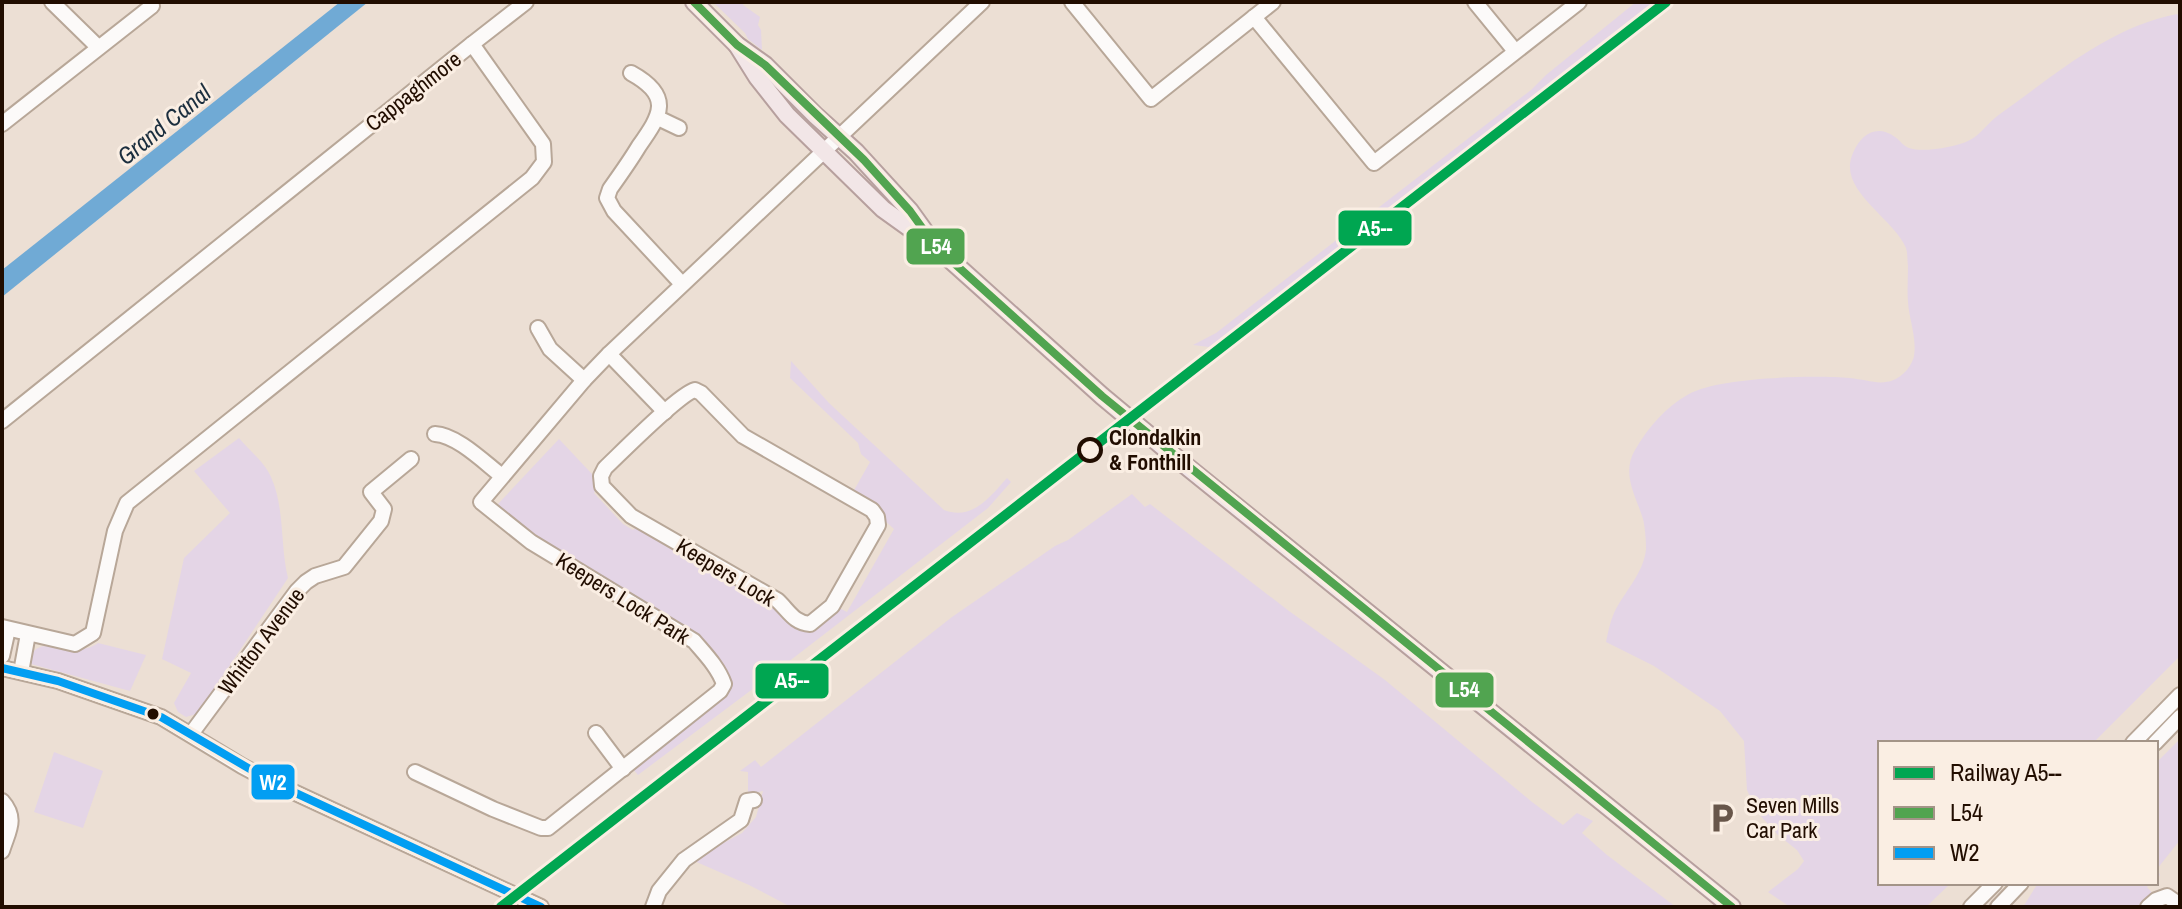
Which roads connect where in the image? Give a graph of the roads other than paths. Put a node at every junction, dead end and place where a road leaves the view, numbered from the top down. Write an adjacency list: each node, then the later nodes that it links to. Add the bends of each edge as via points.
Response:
1 (52, 2): 13 (street)
2 (526, 2): 11 (street)
3 (694, 2): 12 (main road)
4 (982, 2): 19 (street)
5 (1072, 2): 10 (street, via 1151,99)
6 (1273, 2): 10 (street)
7 (1475, 2): 14 (street)
8 (1579, 2): 14 (street)
9 (152, 6): 13 (street)
10 (1254, 17): 14 (street, via 1374,163)
11 (472, 44): 27 (street, Cappaghmore); 32 (street, Cappaghmore, via 543,144 544,162 532,178 127,503 115,531 93,633 75,644)
12 (737, 45): 19 (main road); 20 (main road, via 787,115)
13 (98, 47): 17 (street)
14 (1515, 51)
15 (631, 73): 16 (street, via 651,87)
16 (658, 118): 18 (street); 22 (street, via 607,198)
17 (2, 124)
18 (679, 128)
19 (839, 136): 20 (street); 21 (main road, via 910,211)
20 (824, 150): 21 (main road, via 883,209); 22 (street)
21 (936, 247): 52 (main road, via 1180,461)
22 (682, 284): 24 (street)
23 (538, 328): 25 (street, via 550,349)
24 (609, 354): 25 (street); 26 (street)
25 (584, 380): 30 (street)
26 (665, 412): 26 (street, Keepers Lock, via 605,468 602,486 631,516 777,600 801,624 810,624 832,606 878,525 877,517 743,436 695,390)
27 (2, 421)
28 (435, 434): 30 (street, via 475,454)
29 (411, 459): 39 (street, Whitton Avenue, via 371,492 384,509 381,521 344,567 315,576 297,591)
30 (502, 476): 42 (street, Keepers Lock Park, via 481,502 531,542 694,641 721,676 720,691)
31 (5, 628): 32 (street, Cappaghmore); 33 (street, Cappaghmore)
32 (28, 634): 35 (street)
33 (2, 656)
34 (2, 668): 35 (street)
35 (21, 672): 39 (street, via 147,711)
36 (2180, 695): 40 (street)
37 (2180, 717): 41 (street)
38 (596, 733): 42 (street)
39 (191, 734): 50 (street, via 272,782)
40 (2135, 741)
41 (2157, 741)
42 (623, 769): 43 (street, Keepers Lock Park, via 548,828)
43 (415, 772)
44 (754, 800): 51 (street, via 747,801 741,820 684,860)
45 (2, 801): 46 (street, via 12,820)
46 (2, 851)
47 (1993, 885): 53 (street)
48 (2019, 885): 54 (street)
49 (2177, 903): 55 (street, via 2167,896)
50 (541, 907)
51 (653, 907)
52 (1732, 907)
53 (1971, 907)
54 (1998, 907)
55 (2148, 907)

